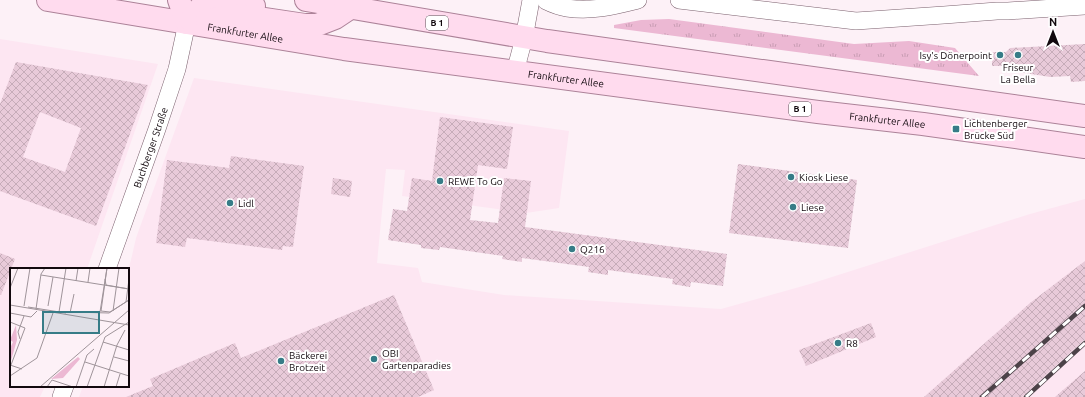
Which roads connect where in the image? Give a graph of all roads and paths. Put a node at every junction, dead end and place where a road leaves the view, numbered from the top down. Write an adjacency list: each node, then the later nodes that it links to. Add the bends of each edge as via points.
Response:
1 (48, 0): 10 (main road, Frankfurter Allee / B 1)
2 (179, 0): 10 (main road)
3 (307, 0): 9 (main road, B 1); 10 (main road, via 289,11 220,1 200,8)
4 (638, 0): 6 (street, via 590,9 566,8)
5 (679, 0): 8 (street)
6 (538, 1): 11 (street)
7 (1085, 6): 8 (street, via 856,21)
8 (786, 7)
9 (350, 8): 10 (main road, via 335,18 317,25 238,15); 11 (main road, B 1)
10 (188, 23): 12 (main road, Frankfurter Allee / B 1, via 339,48); 15 (street, Buchberger Straße, via 160,123)
11 (524, 38): 12 (street); 13 (main road, B 1)
12 (515, 72): 14 (main road, Frankfurter Allee / B 1)
13 (1085, 116)
14 (1085, 147)
15 (107, 268)
16 (65, 387): 17 (street)
17 (61, 397)

